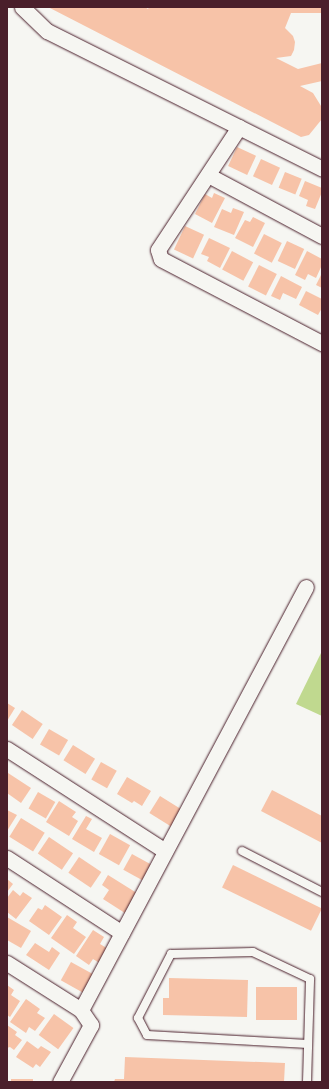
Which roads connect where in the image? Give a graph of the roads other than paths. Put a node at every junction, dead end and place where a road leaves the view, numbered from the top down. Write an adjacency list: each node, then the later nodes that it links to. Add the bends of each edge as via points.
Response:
1 (22, 7): 2 (street, via 47,31)
2 (239, 127): 3 (street); 4 (street)
3 (322, 169)
4 (208, 175): 5 (street); 6 (street, via 158,250 162,260)
5 (322, 236)
6 (322, 343)
7 (306, 587): 9 (street)
8 (7, 749): 9 (street)
9 (165, 851): 13 (street)
10 (242, 851): 12 (lane)
11 (7, 858): 13 (street)
12 (322, 892)
13 (122, 933): 15 (street)
14 (7, 963): 15 (street)
15 (81, 1010): 17 (street, via 91,1025)
16 (308, 1044): 16 (lane, via 310,979 253,952 171,954 138,1018 147,1034); 18 (lane)
17 (60, 1082)
18 (307, 1082)

